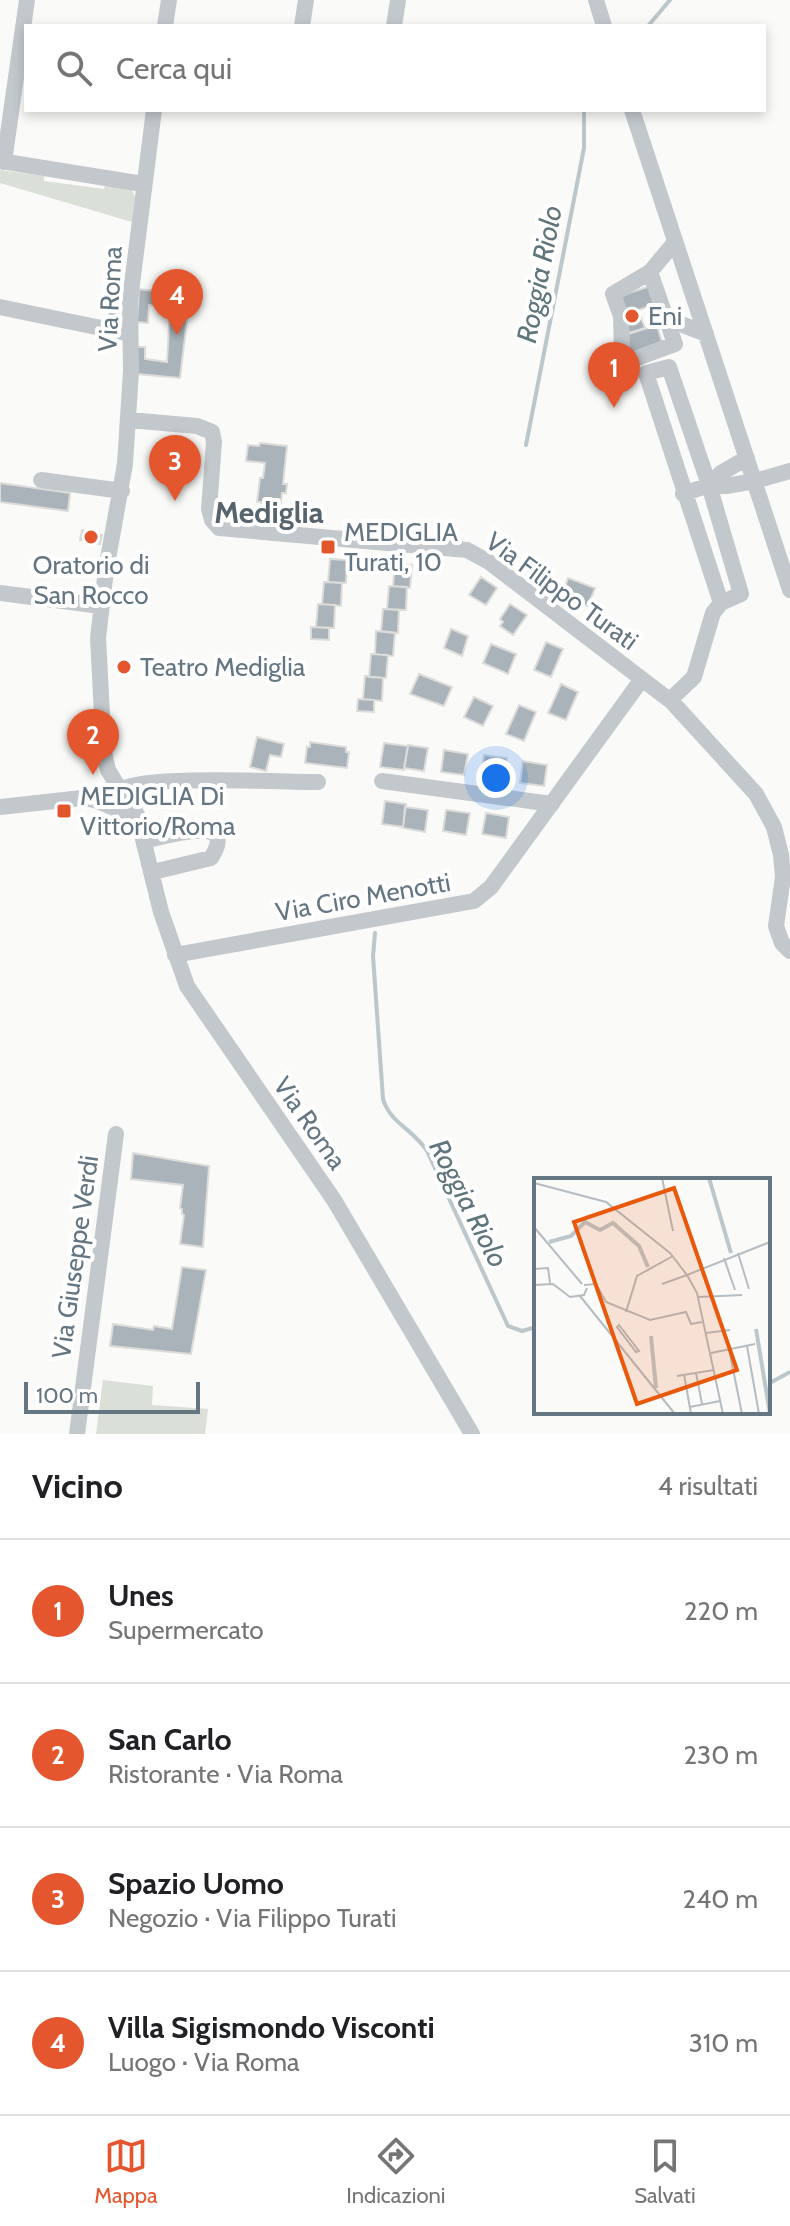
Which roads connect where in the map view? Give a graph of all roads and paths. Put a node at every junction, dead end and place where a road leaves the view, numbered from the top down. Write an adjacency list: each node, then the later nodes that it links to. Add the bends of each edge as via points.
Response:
1 (27, 0): 12 (street)
2 (169, 0): 6 (street)
3 (306, 0): 7 (street)
4 (398, 0): 8 (street)
5 (596, 0): 9 (street)
6 (165, 24)
7 (302, 24)
8 (394, 24)
9 (603, 24)
10 (154, 112): 13 (street, Via Roma)
11 (633, 112): 14 (street)
12 (2, 161): 13 (street)
13 (143, 184): 18 (street, Via Roma)
14 (675, 242): 15 (street); 19 (street)
15 (650, 272): 17 (street); 17 (street, via 613,294 621,316 622,351 629,361 675,344)
16 (0, 307): 18 (street)
17 (666, 318): 19 (street)
18 (130, 334): 20 (street, Via Roma)
19 (706, 334): 21 (street)
20 (129, 420): 26 (street, Via Roma); 32 (street, Via Filippo Turati, via 212,432 209,509 219,528 471,551)
21 (747, 458): 24 (street); 25 (street)
22 (790, 471): 24 (street)
23 (41, 480): 26 (street)
24 (755, 481): 25 (street); 28 (street)
25 (709, 485): 27 (street); 27 (street, via 669,367 646,373); 30 (street, via 741,594)
26 (122, 491): 31 (street, Via Roma)
27 (683, 494): 30 (street)
28 (790, 590)
29 (0, 593): 31 (street)
30 (721, 603): 33 (street, via 713,613 694,677)
31 (101, 606): 36 (street, Via Roma, via 97,651 102,735 106,763)
32 (642, 679): 33 (street, Via Filippo Turati); 38 (street, Via Ciro Menotti)
33 (670, 700): 43 (street, Via Filippo Turati, via 756,794 774,827 783,877 776,926)
34 (382, 781): 38 (street)
35 (318, 782): 36 (street, via 184,782)
36 (121, 790): 37 (street); 40 (street, via 107,796); 41 (street, Via Roma, via 136,811)
37 (82, 798): 39 (street); 40 (street)
38 (552, 804): 44 (street, Via Ciro Menotti, via 491,887 474,901)
39 (0, 807)
40 (112, 809): 41 (street, via 129,817)
41 (142, 835): 42 (street, Via Roma); 42 (street, via 200,829 215,834 211,858)
42 (153, 872): 44 (street, Via Roma)
43 (790, 951)
44 (175, 955): 47 (street, Via Roma, via 198,1003 340,1209)
45 (116, 1134): 46 (street, Via Giuseppe Verdi)
46 (77, 1434)
47 (472, 1434)

